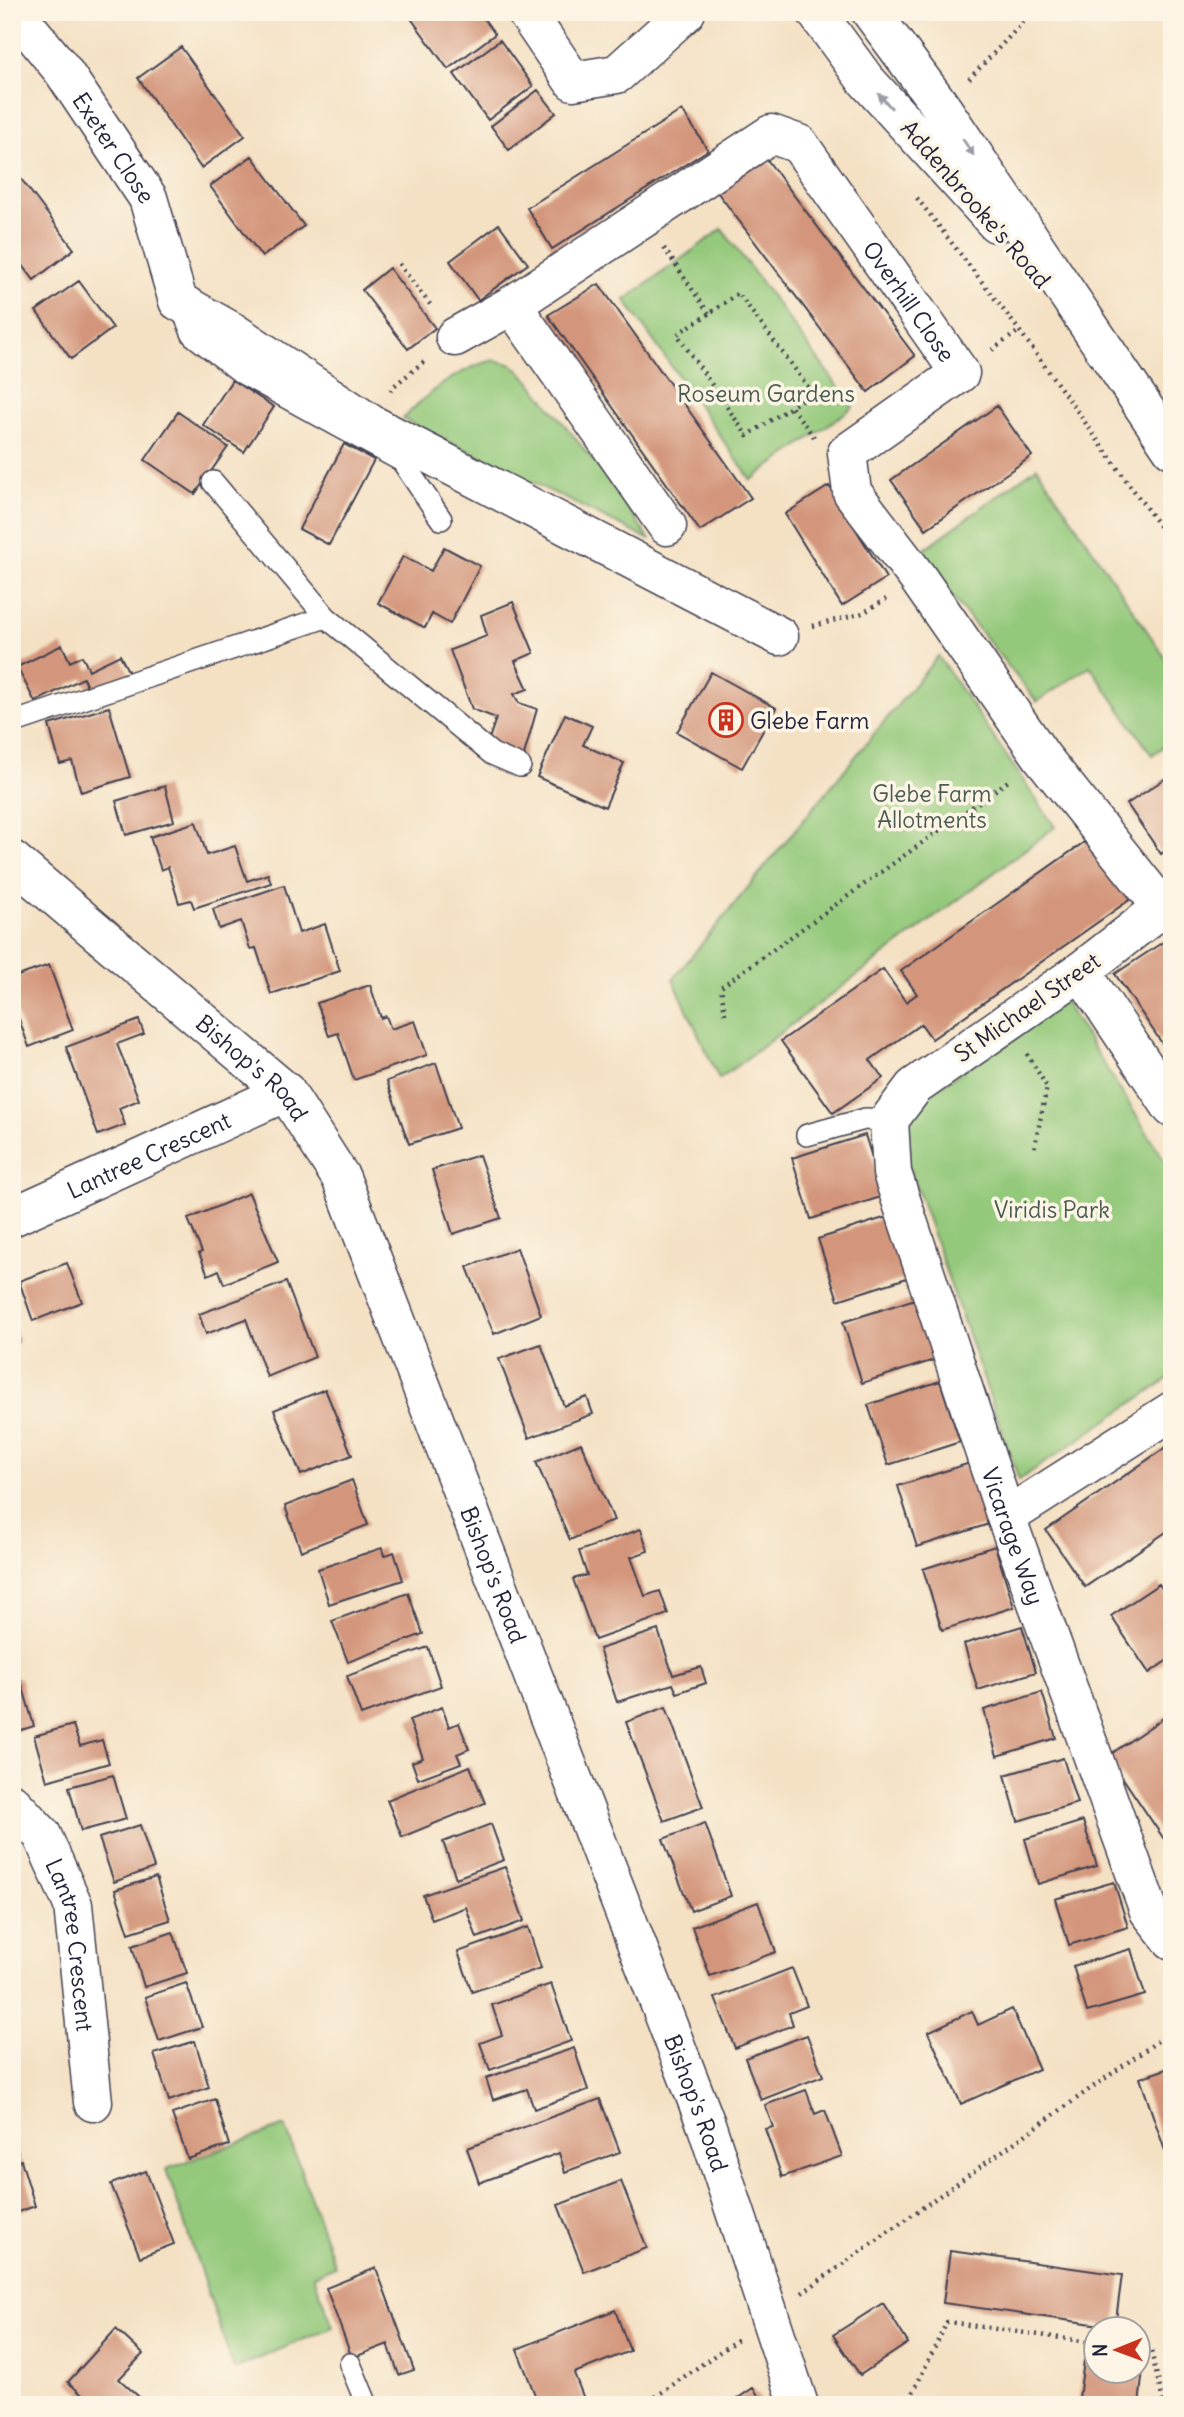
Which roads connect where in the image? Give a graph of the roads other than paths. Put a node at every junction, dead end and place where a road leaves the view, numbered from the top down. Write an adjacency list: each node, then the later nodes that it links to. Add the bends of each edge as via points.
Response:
1 (15, 12): 6 (street, Exeter Close, via 63,71 148,198)
2 (526, 12): 3 (street, via 573,81 617,74)
3 (686, 12)
4 (816, 12): 9 (street, Addenbrooke's Road, one-way to 4, via 1023,253 865,79)
5 (871, 12): 9 (street, Addenbrooke's Road, one-way to 9, via 942,108)
6 (178, 301): 12 (lane, via 193,335 242,373 402,461); 15 (street, via 371,424)
7 (512, 305): 8 (street, Overhill Close); 13 (street); 19 (street, Overhill Close, via 771,134 799,144 960,373 847,453 852,492 1042,757)
8 (455, 337)
9 (1135, 397): 10 (street, Addenbrooke's Road)
10 (1172, 449)
11 (213, 482): 14 (lane)
12 (441, 519)
13 (667, 526)
14 (326, 617): 16 (lane); 17 (lane, via 492,754)
15 (779, 636)
16 (12, 723)
17 (520, 766)
18 (12, 860): 21 (street, Bishop's Road)
19 (1167, 903): 20 (street, St Michael Street)
20 (1080, 971): 22 (street); 23 (street, St Michael Street, via 914,1087)
21 (286, 1093): 25 (street, Lantree Crescent); 34 (street, Bishop's Road, via 341,1178 706,2124)
22 (1172, 1108)
23 (889, 1120): 24 (lane, via 865,1119); 27 (street, Vicarage Way, via 892,1173)
24 (807, 1136)
25 (12, 1217)
26 (1172, 1411): 27 (street)
27 (1006, 1517): 29 (street, Vicarage Way)
28 (12, 1803): 31 (street, Lantree Crescent, via 42,1835 73,1905)
29 (1160, 1903): 30 (street, Vicarage Way)
30 (1172, 1940)
31 (93, 2102)
32 (350, 2364): 33 (lane)
33 (367, 2405)
34 (799, 2405)

